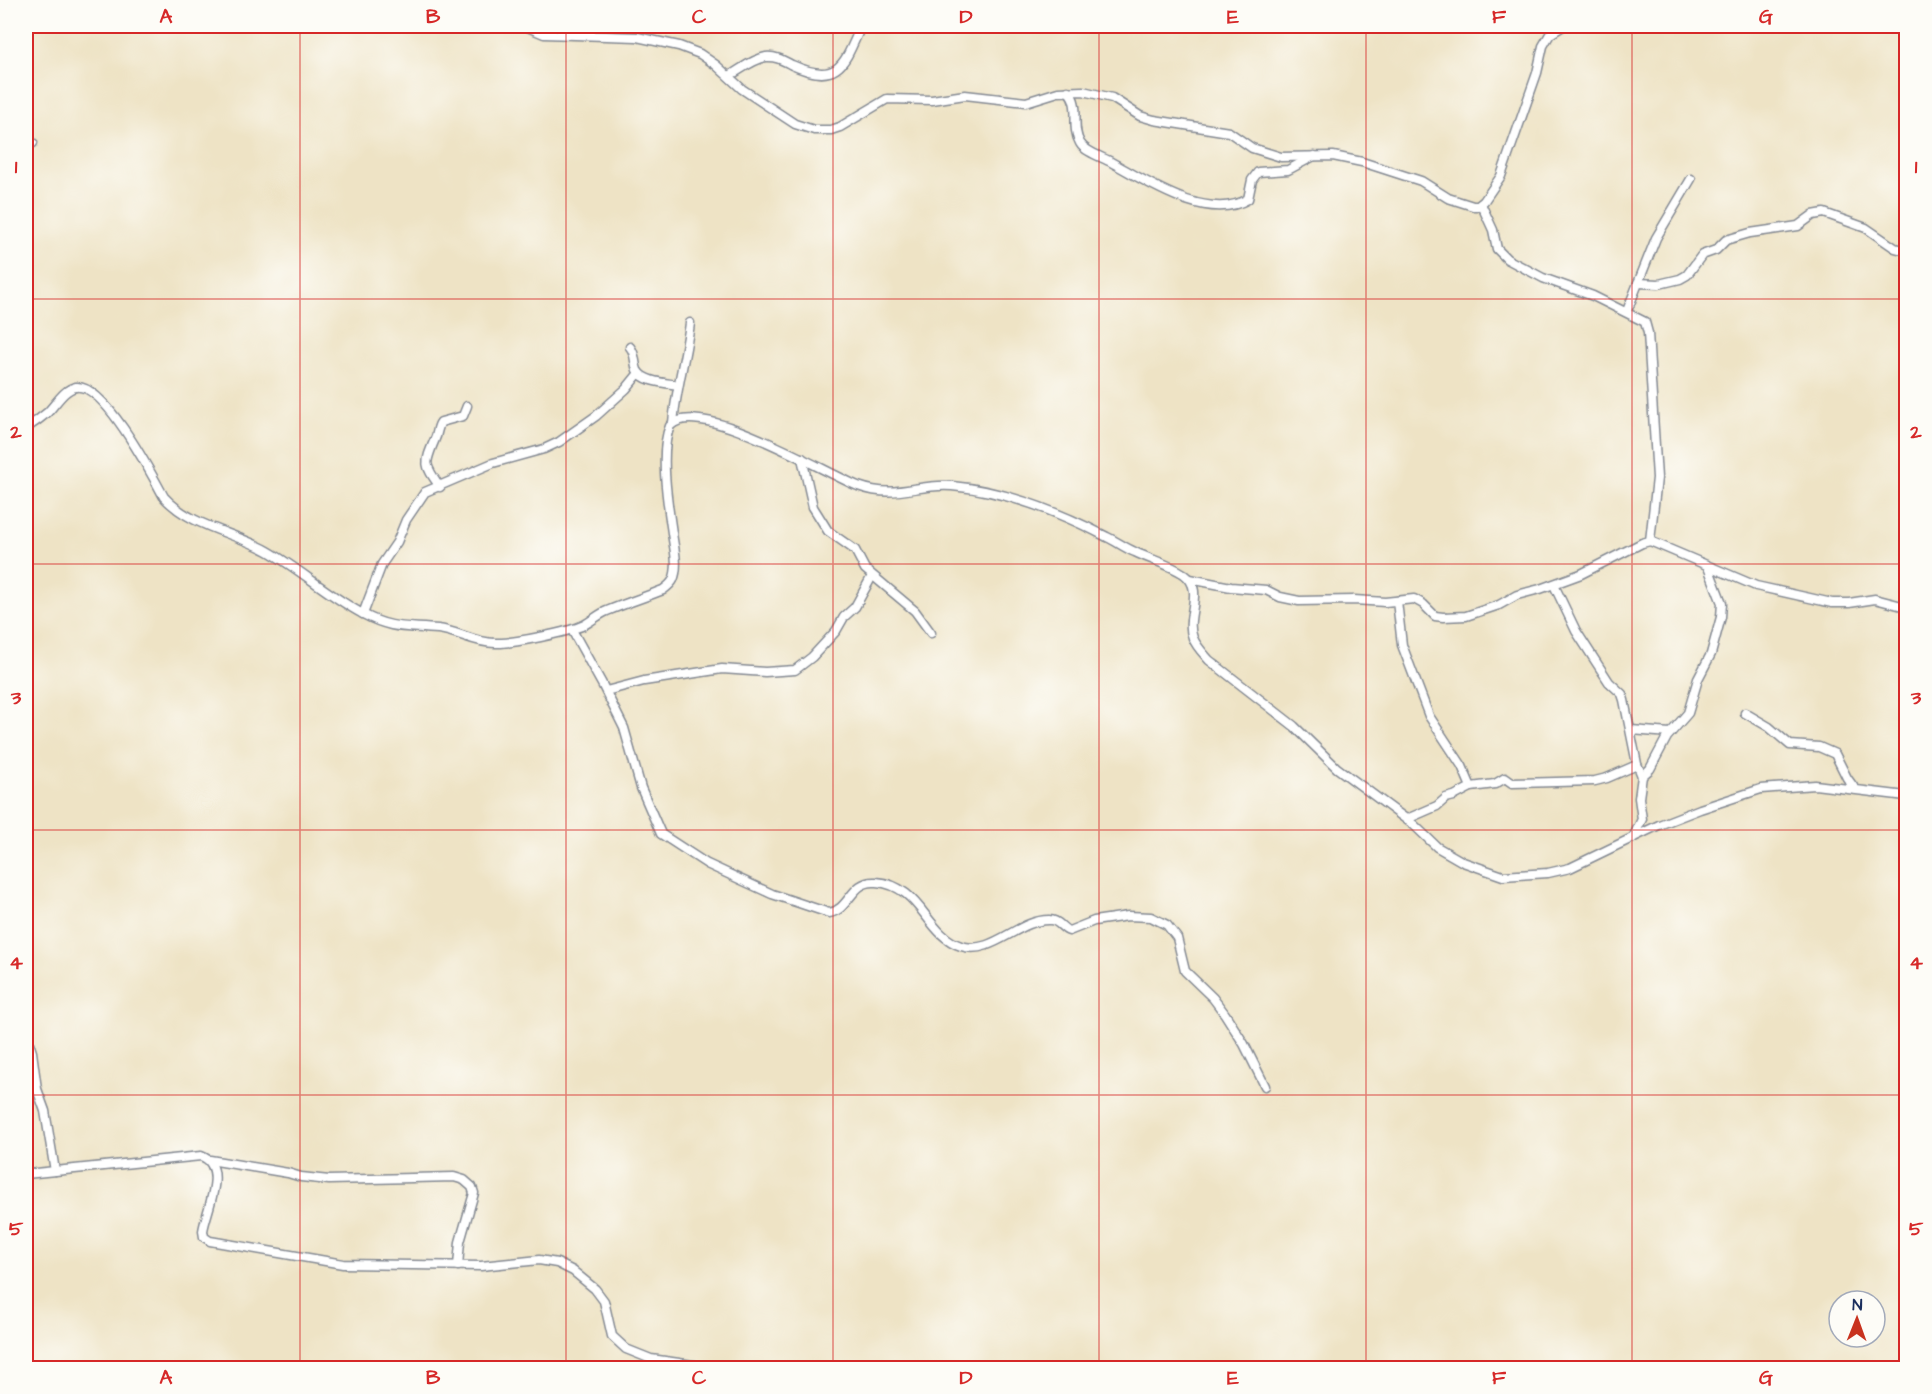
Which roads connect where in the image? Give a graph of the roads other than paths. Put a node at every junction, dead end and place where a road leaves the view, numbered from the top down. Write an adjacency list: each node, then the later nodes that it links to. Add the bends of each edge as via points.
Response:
1 (525, 26): 4 (street, via 544,34 637,37 670,44 700,54)
2 (861, 26): 4 (street, via 841,66 830,73 817,73 764,57)
3 (1563, 26): 8 (street, via 1546,39 1538,73 1501,176)
4 (729, 76): 5 (street, via 795,124 823,131 840,127 886,99 932,100 965,95 1026,102)
5 (1068, 91): 6 (street, via 1112,98 1154,120 1229,132 1252,148 1281,157); 6 (street, via 1076,101 1076,130 1082,146 1135,177 1208,206 1244,201 1258,172 1288,170)
6 (1314, 156): 8 (street, via 1362,162 1421,181 1460,203)
7 (1691, 179): 10 (street, via 1662,225)
8 (1481, 204): 11 (street, via 1497,249 1507,259 1543,278)
9 (1906, 250): 10 (street, via 1895,248 1861,226 1818,213 1798,226 1726,240 1716,250 1702,255 1680,279)
10 (1638, 283): 11 (street)
11 (1627, 311): 21 (street, via 1645,322 1648,333 1657,478)
12 (690, 322): 15 (street)
13 (630, 347): 14 (street)
14 (639, 373): 15 (street); 20 (street, via 596,416 565,439 484,466)
15 (678, 385): 17 (street)
16 (467, 406): 20 (street, via 463,416 441,422 427,455 426,463)
17 (673, 423): 19 (street, via 705,421 767,441); 29 (street, via 666,439 668,508 675,553 672,580 663,590 604,612)
18 (26, 428): 28 (street, via 70,389 85,389 130,436 170,504 189,517 267,550)
19 (802, 458): 23 (street, via 813,507 828,531 855,550); 24 (street, via 872,490 892,493 953,486 1040,506)
20 (440, 487): 28 (street, via 425,492 417,502 382,564)
21 (1650, 542): 22 (street); 25 (street)
22 (1708, 567): 27 (street, via 1756,586 1821,601 1843,604 1875,599); 34 (street, via 1721,597 1721,617 1691,706)
23 (872, 576): 30 (street, via 915,611); 31 (street, via 836,631 795,670 722,669 644,681)
24 (1190, 579): 26 (street, via 1266,590 1299,601); 40 (street, via 1195,589 1191,630 1209,660 1294,726 1337,768)
25 (1554, 585): 26 (street, via 1466,616 1439,617 1417,600); 33 (street, via 1576,631 1609,682 1622,694)
26 (1397, 602): 37 (street, via 1402,645 1429,716)
27 (1906, 607)
28 (363, 614): 29 (street, via 395,627 443,630 493,644)
29 (572, 630): 31 (street)
30 (930, 633)
31 (606, 692): 43 (street, via 624,728 657,828 699,860 772,894 829,913 838,910 863,883 889,885 914,900 947,940 970,948 985,946 1029,923 1054,920 1069,932 1110,918 1156,919 1174,933 1185,971 1225,1014)
32 (1744, 713): 38 (street, via 1790,745 1818,747 1835,754)
33 (1631, 730): 34 (street); 35 (street)
34 (1670, 733): 36 (street)
35 (1637, 765): 36 (street); 37 (street, via 1596,781 1512,783 1507,778)
36 (1642, 776): 41 (street, via 1642,819)
37 (1471, 787): 40 (street)
38 (1855, 789): 39 (street); 41 (street, via 1815,785 1761,789 1659,825)
39 (1906, 796)
40 (1407, 819): 41 (street, via 1443,852 1503,876 1570,868)
41 (1633, 839)
42 (26, 1034): 45 (street)
43 (1265, 1086)
44 (210, 1161): 45 (street, via 194,1156); 47 (street, via 214,1184 203,1234 210,1241 343,1264); 47 (street, via 321,1179 464,1180 474,1193 460,1242)
45 (55, 1171): 46 (street)
46 (26, 1174)
47 (458, 1266): 48 (street, via 539,1260 557,1263 596,1289 604,1301 612,1336 626,1349 651,1359)
48 (714, 1368)

